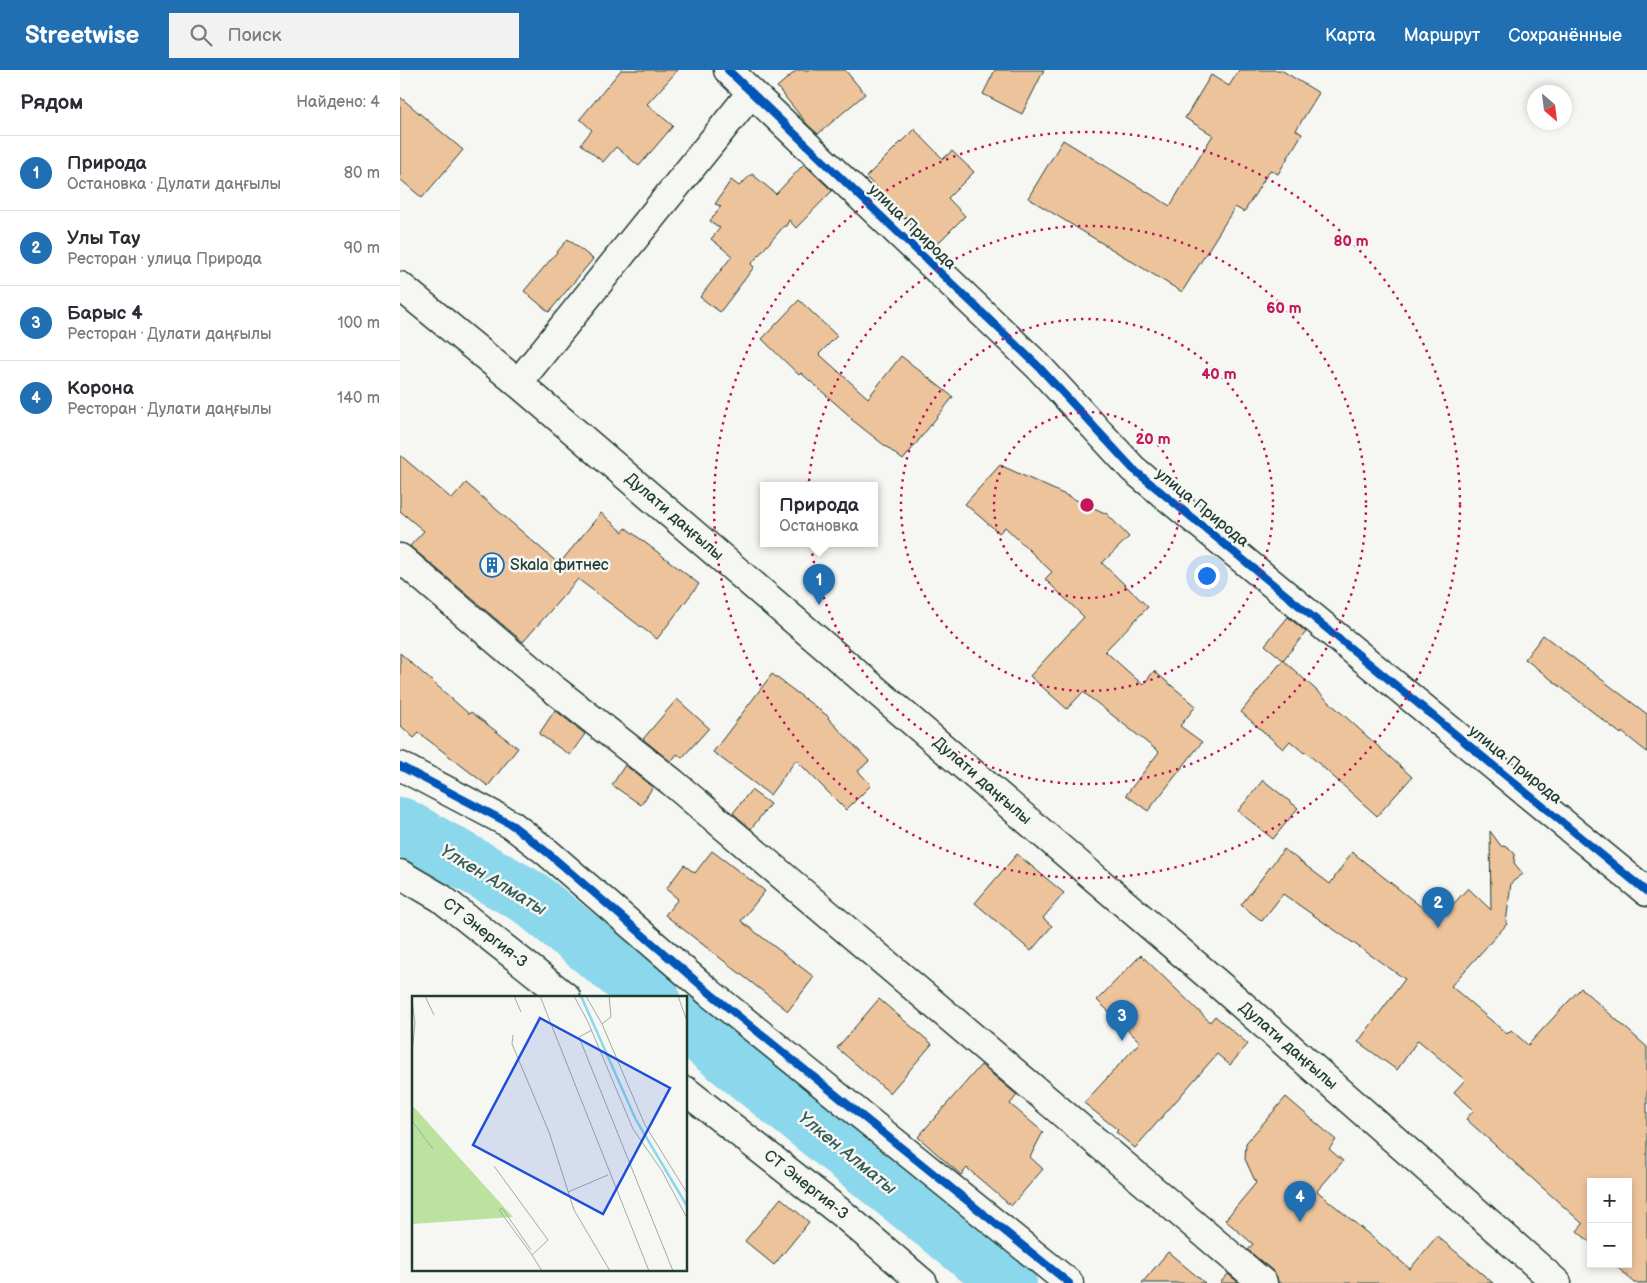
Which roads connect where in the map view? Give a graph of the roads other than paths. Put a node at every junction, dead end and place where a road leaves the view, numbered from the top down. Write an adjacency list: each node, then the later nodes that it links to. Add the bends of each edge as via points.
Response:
1 (728, 70): 2 (street, улица Природа)
2 (751, 93): 4 (street); 8 (street, улица Природа, via 1038,366 1133,469)
3 (400, 286): 4 (street, Дулати даңғылы)
4 (518, 382): 14 (street, Дулати даңғылы, via 1224,989)
5 (400, 558): 13 (street, via 551,687 680,789)
6 (400, 766): 12 (street, via 519,830 711,994)
7 (400, 874): 9 (street, СТ Энергия-3, via 440,898)
8 (1647, 892)
9 (565, 996)
10 (688, 1093): 11 (street, СТ Энергия-3, via 845,1216)
11 (923, 1283)
12 (1069, 1283)
13 (1263, 1283)
14 (1557, 1283)

